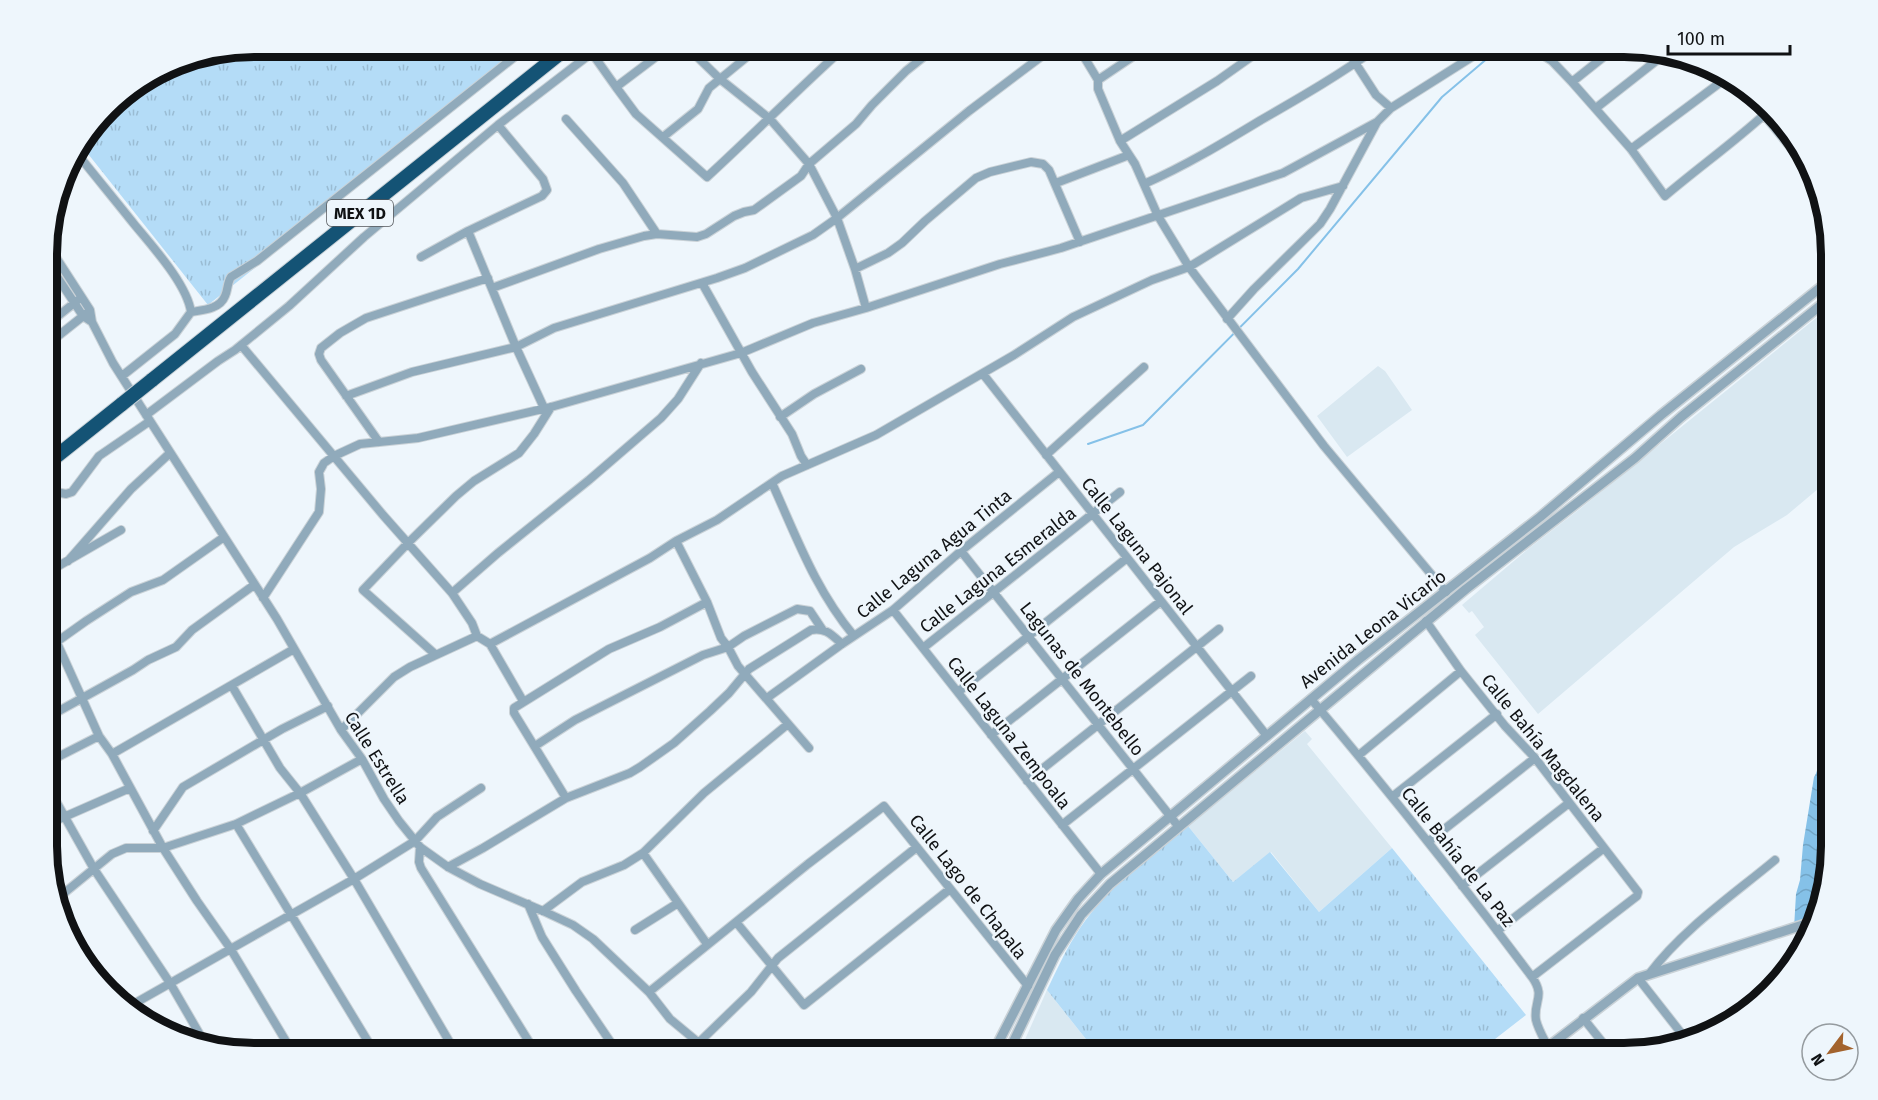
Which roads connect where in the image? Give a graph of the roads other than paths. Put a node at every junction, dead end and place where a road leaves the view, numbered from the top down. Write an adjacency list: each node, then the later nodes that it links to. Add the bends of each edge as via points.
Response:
1 (513, 57): 61 (street, via 257,261 231,277 220,303)
2 (554, 57): 82 (highway, MEX 1D, bridge)
3 (587, 57): 32 (street)
4 (593, 57): 25 (street)
5 (655, 57): 25 (street)
6 (698, 57): 21 (street)
7 (746, 57): 21 (street)
8 (833, 57): 30 (street)
9 (923, 57): 38 (street, via 856,124)
10 (1040, 57): 43 (street)
11 (1084, 57): 22 (street)
12 (1131, 57): 22 (street)
13 (1250, 57): 34 (street)
14 (1351, 57): 20 (street)
15 (1363, 57): 20 (street)
16 (1472, 57): 26 (street)
17 (1546, 57): 23 (street)
18 (1603, 57): 23 (street)
19 (1657, 60): 27 (street)
20 (1355, 63): 26 (street, via 1376,95); 40 (street, via 1176,170)
21 (720, 79): 30 (street); 33 (street, via 709,88 698,109)
22 (1098, 80): 34 (street, via 1098,89)
23 (1572, 82): 27 (street)
24 (1721, 82): 35 (street)
25 (616, 87): 33 (street, via 636,114)
26 (1391, 108): 31 (street)
27 (1596, 108): 35 (street)
28 (1763, 115): 35 (street, via 1665,196)
29 (566, 119): 45 (street, via 623,183)
30 (770, 119): 33 (street, via 707,177); 38 (street)
31 (1377, 122): 41 (street); 42 (street, via 1283,173)
32 (498, 125): 44 (street, via 543,179 547,190 543,196); 67 (street)
33 (663, 137)
34 (1120, 141): 36 (street)
35 (1631, 149)
36 (1129, 155): 39 (street); 40 (street)
37 (82, 159): 61 (street, via 168,267 188,298)
38 (809, 164): 43 (street); 45 (street, via 801,176 754,210 734,216 706,234)
39 (1056, 183): 46 (street); 50 (street, via 1043,164 1031,162 990,172 976,178 902,243)
40 (1144, 184): 42 (street)
41 (1343, 186): 49 (street, via 1301,198); 64 (street, via 1320,224)
42 (1158, 216): 46 (street); 49 (street)
43 (837, 218): 50 (street); 53 (street, via 813,235 745,268)
44 (468, 231): 47 (street); 52 (street)
45 (657, 234): 55 (street, via 599,249)
46 (1080, 242): 59 (street)
47 (422, 257)
48 (57, 259): 56 (street)
49 (1188, 267): 64 (street); 73 (street, via 1073,317)
50 (855, 269): 59 (street)
51 (57, 277): 57 (street)
52 (488, 278): 55 (street); 75 (street, via 366,318 327,343 319,354)
53 (702, 283): 68 (street, via 554,328); 69 (street)
54 (1821, 287): 100 (street, Avenida Leona Vicario)
55 (492, 288): 68 (street)
56 (81, 297): 57 (street); 60 (street)
57 (74, 303): 62 (street); 63 (street)
58 (1821, 305): 106 (street, Avenida Leona Vicario, via 1635,458)
59 (866, 308): 69 (street, via 813,323)
60 (90, 310): 62 (street); 65 (street)
61 (191, 312): 74 (street, via 176,334)
62 (83, 316): 65 (street); 66 (street)
63 (57, 317)
64 (1227, 320): 100 (street, via 1351,479)
65 (92, 322): 74 (street, Calle Estrella)
66 (57, 337)
67 (241, 345): 78 (street); 83 (street)
68 (516, 347): 75 (street, via 412,372); 76 (street)
69 (741, 353): 70 (street); 77 (street)
70 (701, 363): 76 (street); 101 (street, via 661,418)
71 (1144, 367): 81 (street)
72 (861, 369): 77 (street)
73 (983, 374): 81 (street, Calle Laguna Pajonal); 84 (street, via 876,435)
74 (122, 376): 78 (street, Calle Estrella)
75 (346, 396): 79 (street)
76 (547, 407): 79 (street, via 418,438); 93 (street, via 519,453 474,481)
77 (780, 417): 84 (street)
78 (148, 418): 80 (street, Calle Estrella); 87 (street, via 99,456 72,492)
79 (379, 442): 83 (street, via 360,444)
80 (170, 453): 91 (street, Calle Estrella); 96 (street, via 131,489)
81 (1046, 455): 85 (street, Calle Laguna Pajonal)
82 (57, 456)
83 (334, 456): 93 (street); 102 (street, via 319,472 321,504 316,519)
84 (807, 465): 86 (street)
85 (1059, 472): 89 (street, Calle Laguna Pajonal); 94 (street, Calle Laguna Agua Tinta)
86 (772, 483): 92 (street, via 717,520); 110 (street, via 818,584)
87 (57, 492)
88 (1120, 492): 89 (street, Calle Laguna Esmeralda)
89 (1092, 514): 95 (street, Calle Laguna Pajonal); 99 (street, Calle Laguna Esmeralda)
90 (121, 530): 96 (street)
91 (224, 537): 98 (street, Calle Estrella); 112 (street, via 163,580 131,592)
92 (676, 541): 104 (street); 113 (street)
93 (408, 543): 101 (street); 119 (street, via 363,591)
94 (962, 551): 99 (street, Lagunas de Montebello); 105 (street, Calle Laguna Agua Tinta)
95 (1127, 558): 103 (street, Calle Laguna Pajonal); 111 (street)
96 (68, 561): 97 (street)
97 (57, 567)
98 (254, 585): 102 (street, Calle Estrella); 127 (street, via 176,646)
99 (994, 592): 111 (street, Lagunas de Montebello); 117 (street, Calle Laguna Esmeralda)
100 (1446, 592): 129 (street, Avenida Leona Vicario)
101 (453, 593): 109 (street)
102 (263, 598): 118 (street, Calle Estrella)
103 (1161, 601): 115 (street, Calle Laguna Pajonal); 123 (street)
104 (707, 602): 116 (street); 130 (street, via 609,649)
105 (893, 610): 110 (street, Calle Laguna Agua Tinta); 117 (street, Calle Laguna Zempoala)
106 (1426, 621): 120 (street, Calle Bahía Magdalena); 132 (street, Avenida Leona Vicario)
107 (822, 629): 114 (street); 116 (street, via 810,611 796,609); 121 (street, via 811,630)
108 (1219, 629): 115 (street)
109 (477, 636): 113 (street); 119 (street)
110 (854, 636): 114 (street, Calle Laguna Agua Tinta)
111 (1029, 636): 123 (street, Lagunas de Montebello); 125 (street)
112 (57, 641): 127 (street)
113 (490, 644): 130 (street)
114 (842, 644): 128 (street, Calle Laguna Agua Tinta)
115 (1197, 646): 126 (street, Calle Laguna Pajonal); 136 (street)
116 (728, 647): 121 (street); 142 (street, via 703,655 575,720)
117 (923, 648): 125 (street, Calle Laguna Zempoala)
118 (294, 649): 124 (street); 131 (street, Calle Estrella)
119 (436, 655): 137 (street, via 393,677)
120 (1461, 671): 134 (street, Calle Bahía Magdalena); 145 (street)
121 (744, 674): 128 (street); 155 (street, via 674,743 640,767)
122 (1251, 676): 126 (street)
123 (1063, 679): 136 (street, Lagunas de Montebello); 138 (street)
124 (232, 686): 141 (street); 144 (street)
125 (958, 692): 138 (street, Calle Laguna Zempoala)
126 (1232, 692): 140 (street, Calle Laguna Pajonal); 149 (street)
127 (83, 697): 133 (street); 139 (street)
128 (767, 699): 135 (street)
129 (1311, 699): 132 (street, Calle Bahía de La Paz); 140 (street, Avenida Leona Vicario)
130 (523, 701): 142 (street, via 513,709)
131 (328, 706): 137 (street, Calle Estrella); 141 (street)
132 (1319, 709): 145 (street, Calle Bahía de La Paz); 163 (street, Avenida Leona Vicario)
133 (57, 712)
134 (1497, 714): 147 (street, Calle Bahía Magdalena); 154 (street)
135 (789, 724): 143 (street); 170 (street, via 704,793)
136 (1098, 724): 149 (street, Lagunas de Montebello); 150 (street)
137 (341, 730): 148 (street, Calle Estrella)
138 (991, 735): 150 (street, Calle Laguna Zempoala)
139 (99, 736): 144 (street); 146 (street)
140 (1268, 736): 158 (street, Avenida Leona Vicario)
141 (264, 740): 153 (street); 164 (street, via 183,787)
142 (535, 746): 155 (street)
143 (809, 748)
144 (112, 754): 151 (street)
145 (1359, 755): 154 (street, Calle Bahía de La Paz)
146 (57, 757)
147 (1535, 758): 157 (street, Calle Bahía Magdalena); 165 (street)
148 (362, 759): 153 (street); 166 (street, Calle Estrella, via 384,799)
149 (1134, 770): 158 (street, Lagunas de Montebello); 162 (street)
150 (1027, 781): 162 (street, Calle Laguna Zempoala)
151 (130, 788): 159 (street); 164 (street)
152 (481, 788): 166 (street, via 437,817)
153 (300, 793): 161 (street); 175 (street)
154 (1392, 797): 165 (street, Calle Bahía de La Paz)
155 (566, 798): 172 (street)
156 (57, 803): 159 (street)
157 (1569, 803): 169 (street, Calle Bahía Magdalena); 176 (street)
158 (1171, 816): 163 (street, Lagunas de Montebello); 174 (street, Avenida Leona Vicario)
159 (65, 817): 160 (street); 173 (street)
160 (57, 820)
161 (236, 824): 168 (street); 182 (street)
162 (1062, 825): 174 (street, Calle Laguna Zempoala)
163 (1178, 826): 208 (street, Avenida Leona Vicario, via 1110,884 1081,915 1055,955)
164 (153, 831): 168 (street)
165 (1428, 842): 176 (street, Calle Bahía de La Paz)
166 (418, 844): 172 (street, Calle Estrella); 175 (street); 203 (street, via 421,868)
167 (917, 847): 177 (street, Calle Lago de Chapala); 183 (street, Calle Lago de Chapala, via 884,806); 189 (street, via 778,958)
168 (163, 848): 173 (street, via 126,848); 188 (street)
169 (1604, 848): 186 (street); 191 (street, Calle Bahía Magdalena, via 1638,892 1637,896)
170 (643, 853): 179 (street); 181 (street, via 582,882)
171 (1776, 860): 190 (street, via 1679,940)
172 (448, 867): 180 (street, Calle Estrella)
173 (94, 869): 178 (street); 193 (street)
174 (1101, 874): 194 (street, Avenida Leona Vicario, via 1065,916)
175 (354, 879): 182 (street); 202 (street)
176 (1462, 886): 186 (street, Calle Bahía de La Paz)
177 (950, 889): 189 (street, via 804,1005); 194 (street, Calle Lago de Chapala)
178 (63, 894)
179 (678, 903): 185 (street); 187 (street)
180 (528, 904): 181 (street, Calle Estrella); 204 (street, via 542,937)
181 (543, 910): 195 (street, Calle Estrella, via 593,939)
182 (291, 914): 188 (street); 201 (street)
183 (736, 922): 187 (street); 189 (street)
184 (1804, 924): 190 (street)
185 (635, 930)
186 (1497, 931): 191 (street, Calle Bahía de La Paz)
187 (707, 945): 195 (street)
188 (230, 948): 193 (street); 200 (street)
189 (772, 967): 206 (street)
190 (1650, 973): 192 (street)
191 (1532, 977): 209 (street, Calle Bahía de La Paz, via 1539,992 1536,1022)
192 (1638, 978): 197 (street); 198 (street)
193 (170, 983): 196 (street); 199 (street)
194 (1028, 986): 207 (street, Avenida Leona Vicario)
195 (650, 992): 205 (street, Calle Estrella)
196 (135, 1003)
197 (1583, 1018): 210 (street); 211 (street)
198 (1682, 1034)
199 (200, 1035)
200 (287, 1043)
201 (369, 1043)
202 (450, 1043)
203 (530, 1043)
204 (611, 1043)
205 (697, 1043)
206 (699, 1043)
207 (998, 1043)
208 (1013, 1043)
209 (1542, 1043)
210 (1553, 1043)
211 (1603, 1043)

